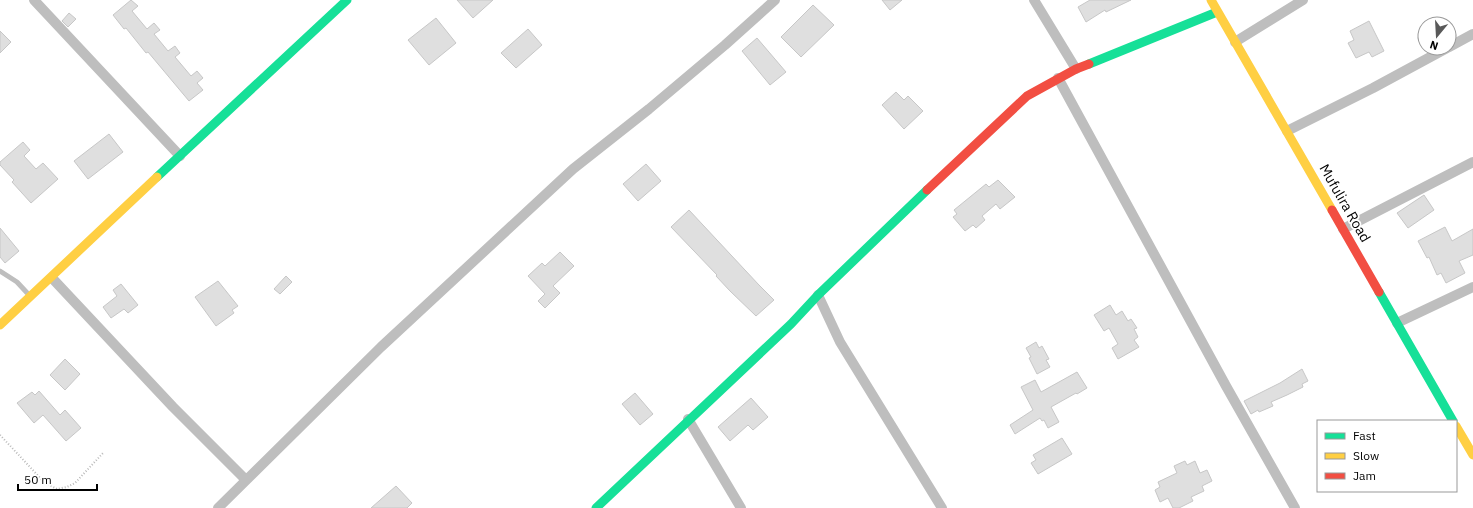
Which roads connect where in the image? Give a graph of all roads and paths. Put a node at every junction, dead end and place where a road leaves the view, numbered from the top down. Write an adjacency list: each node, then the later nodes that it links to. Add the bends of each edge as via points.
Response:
1 (34, 0): 15 (street)
2 (348, 0): 15 (street)
3 (775, 0): 32 (street, via 661,99 573,169 397,332)
4 (1034, 0): 12 (street)
5 (1211, 0): 7 (street, Mufulira Road)
6 (1303, 0): 9 (street)
7 (1217, 12): 9 (street, Mufulira Road); 12 (street)
8 (1473, 34): 10 (street)
9 (1235, 42): 14 (street, Mufulira Road)
10 (1457, 43)
11 (1433, 56): 14 (street)
12 (1076, 69): 13 (street)
13 (1058, 78): 21 (street, via 1027,96 984,134); 37 (street)
14 (1286, 131): 17 (street, Mufulira Road)
15 (180, 156): 19 (street)
16 (1473, 162): 17 (street)
17 (1343, 228): 23 (street, Mufulira Road)
18 (0, 270): 22 (lane, via 17,282)
19 (52, 278): 22 (street); 32 (street)
20 (1473, 287): 23 (street)
21 (818, 295): 25 (street, via 791,324); 36 (street, via 840,342)
22 (30, 297): 24 (street)
23 (1397, 322): 26 (street, Mufulira Road)
24 (0, 325)
25 (688, 419): 34 (street); 35 (street)
26 (1452, 420)
27 (1457, 427): 29 (street)
28 (0, 435): 30 (path, via 44,482 57,489 75,483)
29 (1469, 438): 31 (street)
30 (104, 452)
31 (1473, 455)
32 (246, 480): 33 (street)
33 (218, 508)
34 (596, 508)
35 (741, 508)
36 (942, 508)
37 (1294, 508)

